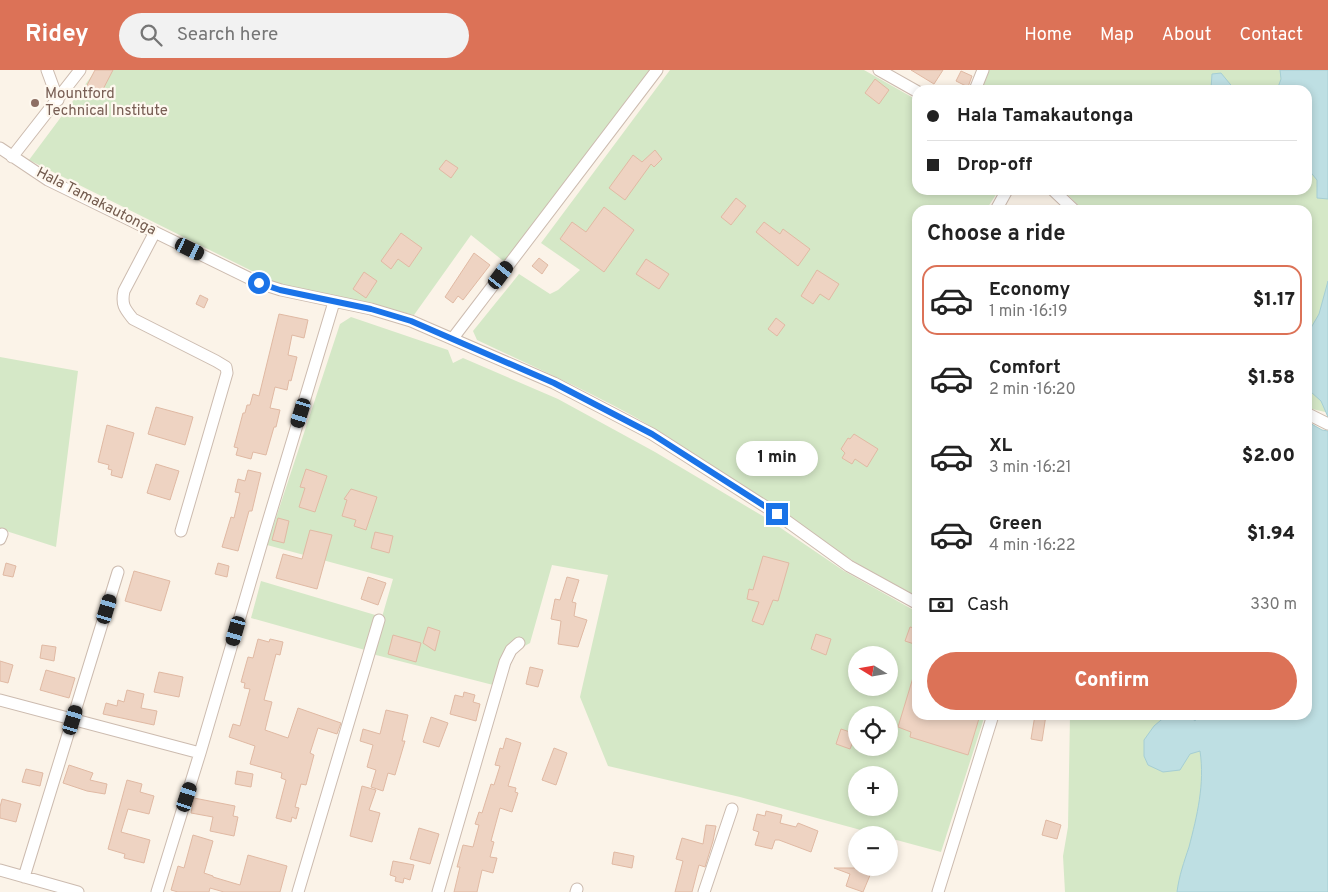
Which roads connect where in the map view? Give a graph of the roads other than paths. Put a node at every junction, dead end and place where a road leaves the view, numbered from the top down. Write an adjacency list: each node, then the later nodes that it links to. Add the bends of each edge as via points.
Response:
1 (47, 70): 8 (street)
2 (80, 70): 8 (street)
3 (657, 70): 15 (street)
4 (879, 70): 7 (street)
5 (983, 70): 6 (street)
6 (977, 85)
7 (912, 89)
8 (58, 100): 10 (street)
9 (0, 148): 10 (street, Hala Tamakautonga)
10 (12, 157): 13 (street, Hala Tamakautonga, via 48,180)
11 (1058, 195): 12 (street)
12 (1069, 205)
13 (155, 232): 14 (street, Hala Tamakautonga, via 259,283); 18 (street, via 124,291 122,300 125,308 133,319 216,361 226,367 227,373)
14 (334, 302): 15 (street, Hala Tamakautonga, via 411,321); 26 (street)
15 (453, 338): 20 (street, Hala Tamakautonga, via 554,383 652,434 777,514 849,566)
16 (1312, 416): 17 (street)
17 (1328, 424)
18 (181, 531)
19 (118, 572): 24 (street)
20 (912, 601)
21 (379, 620): 32 (street)
22 (519, 643): 33 (street, via 505,662)
23 (0, 700): 24 (street)
24 (73, 720): 26 (street); 29 (street)
25 (990, 720): 35 (street)
26 (200, 753): 31 (street)
27 (732, 808): 34 (street)
28 (0, 870): 29 (street)
29 (24, 876): 30 (street)
30 (78, 892)
31 (157, 892)
32 (298, 892)
33 (438, 892)
34 (704, 892)
35 (938, 892)

